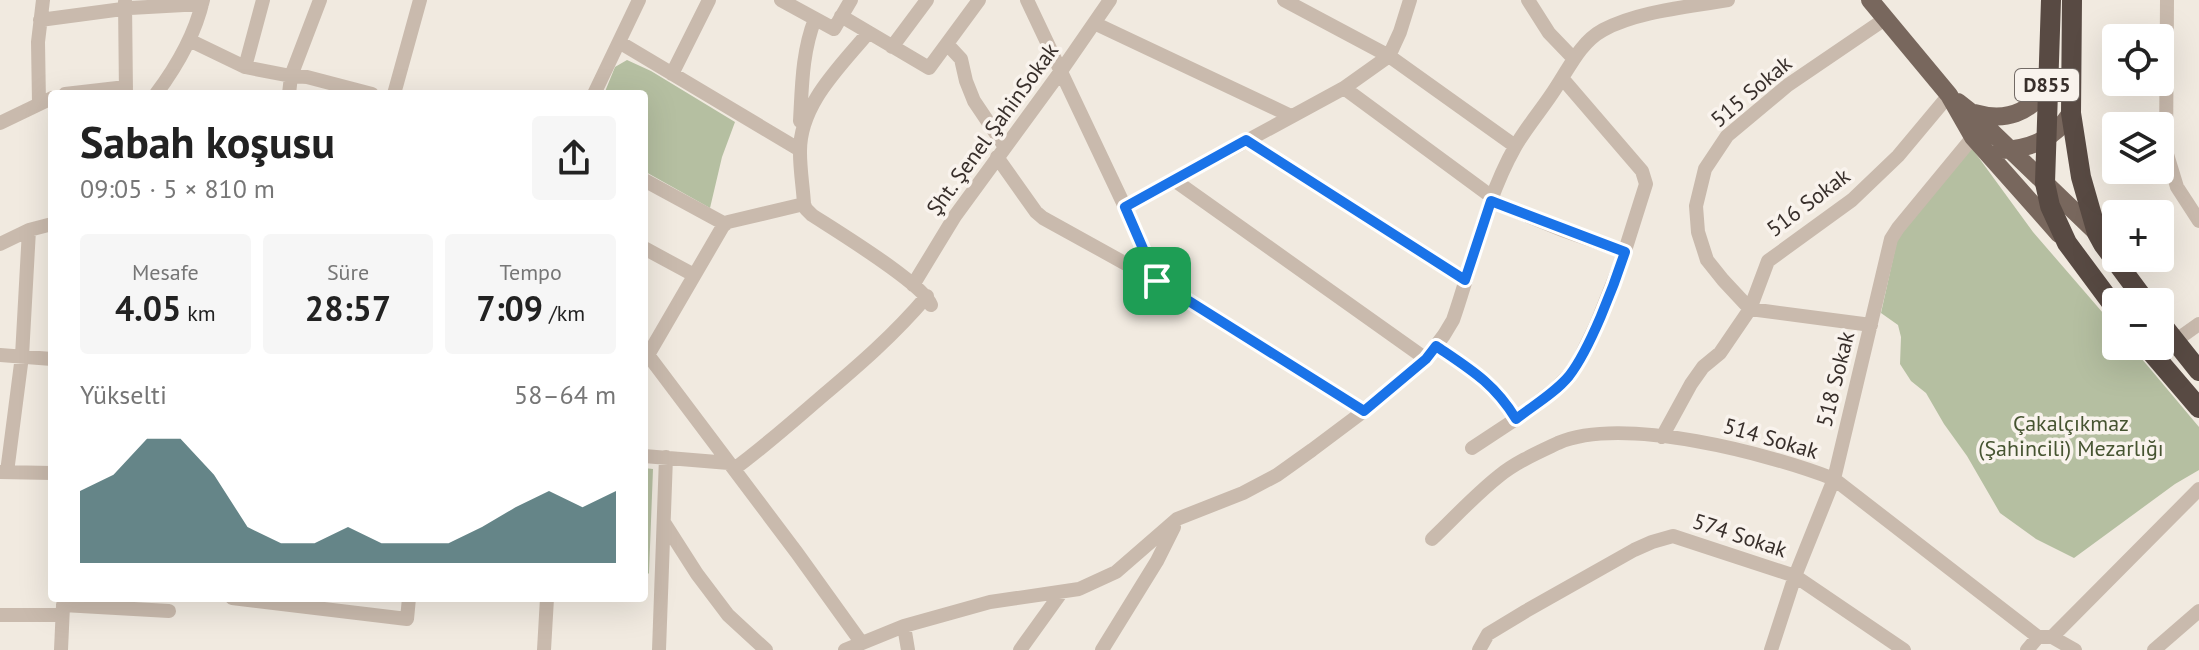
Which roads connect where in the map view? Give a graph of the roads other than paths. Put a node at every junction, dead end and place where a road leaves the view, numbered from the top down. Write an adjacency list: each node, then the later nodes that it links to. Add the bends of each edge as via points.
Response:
1 (43, 0): 25 (street)
2 (263, 0): 35 (street)
3 (320, 0): 38 (street)
4 (420, 0): 46 (street)
5 (639, 0): 30 (street)
6 (709, 0): 37 (street)
7 (781, 0): 23 (street)
8 (851, 0): 26 (street)
9 (927, 0): 32 (street)
10 (979, 0): 31 (street)
11 (1027, 0): 36 (street)
12 (1110, 0): 27 (street, Şht. Şenel ŞahinSokak)
13 (1284, 0): 33 (street)
14 (1410, 0): 33 (street)
15 (1529, 0): 34 (street, via 1549,33)
16 (1728, 0): 34 (street, via 1614,26 1594,36)
17 (1870, 0): 24 (main road)
18 (2051, 0): 40 (highway, D855)
19 (2072, 0): 51 (highway, D855)
20 (2167, 0): 67 (street, via 2166,151 2177,187)
21 (203, 2): 22 (street); 29 (street)
22 (125, 4): 25 (street); 42 (street)
23 (815, 19): 26 (street); 58 (street, via 802,76)
24 (1885, 19): 48 (main road); 82 (street, 515 Sokak, via 1788,85 1727,136 1705,169 1696,206 1701,246)
25 (40, 20): 49 (street)
26 (837, 22): 28 (street)
27 (1094, 23): 36 (street, Şht. Şenel ŞahinSokak); 52 (street)
28 (868, 33): 32 (street); 58 (street, via 808,113)
29 (189, 40): 35 (street); 43 (street)
30 (619, 42): 37 (street); 47 (street)
31 (947, 44): 32 (street, via 929,68); 60 (street, via 961,59 974,101)
32 (892, 47)
33 (1389, 56): 41 (street); 57 (street)
34 (1574, 59): 39 (street)
35 (245, 67): 38 (street)
36 (1061, 71): 60 (street, Şht. Şenel ŞahinSokak); 66 (street)
37 (672, 74): 58 (street)
38 (291, 76): 44 (street); 45 (street)
39 (1562, 78): 57 (street); 75 (street, via 1642,171 1646,184)
40 (2047, 86): 50 (main road, via 2032,105 2013,115); 55 (highway, D855)
41 (1344, 88): 52 (street); 64 (street)
42 (126, 90)
43 (159, 90)
44 (289, 90)
45 (357, 90)
46 (395, 90)
47 (596, 90)
48 (1949, 95): 50 (main road); 56 (main road); 82 (street, 516 Sokak, via 1852,200 1768,261)
49 (45, 100): 53 (street)
50 (1972, 113): 59 (main road)
51 (2071, 113): 55 (main road); 71 (highway, D855)
52 (1291, 116): 54 (street)
53 (0, 123)
54 (1246, 140): 62 (street); 77 (street)
55 (2045, 140): 59 (main road); 61 (highway, D855)
56 (1978, 143): 59 (main road); 72 (main road); 84 (street, 518 Sokak, via 1894,234)
57 (1515, 146): 64 (street)
58 (800, 150): 65 (street)
59 (2010, 150): 61 (main road)
60 (1001, 152): 78 (street, via 1036,212); 79 (street, Şht. Şenel ŞahinSokak)
61 (2044, 177): 71 (main road); 72 (highway, D855)
62 (1174, 180): 66 (street); 92 (street)
63 (648, 182): 68 (street)
64 (1492, 199): 75 (street); 77 (street)
65 (804, 204): 68 (street); 79 (street, via 812,215)
66 (1125, 207): 78 (street)
67 (2199, 221)
68 (725, 224): 76 (street)
69 (48, 225): 70 (street)
70 (29, 230): 73 (street); 89 (street)
71 (2097, 233): 80 (highway, D855)
72 (2067, 243): 81 (highway, D855)
73 (0, 244)
74 (648, 250): 76 (street)
75 (1625, 252): 97 (street, via 1578,362 1556,388)
76 (694, 275): 87 (street)
77 (1465, 280): 86 (street, via 1453,320)
78 (1157, 281): 96 (street)
79 (913, 285): 102 (street, via 931,300 772,440)
80 (2136, 288)
81 (2102, 290)
82 (1750, 309): 84 (street); 98 (street, 516 Sokak, via 1691,384)
83 (2199, 324): 85 (street)
84 (1871, 325): 105 (street, 518 Sokak)
85 (2175, 341): 94 (highway)
86 (1436, 346): 92 (street); 97 (street, via 1484,378)
87 (648, 352)
88 (0, 355): 89 (street)
89 (22, 356): 91 (street); 103 (street)
90 (648, 358): 102 (street)
91 (48, 359)
92 (1426, 359): 96 (street)
93 (2158, 360): 95 (highway)
94 (2199, 371)
95 (2199, 408)
96 (1364, 411): 107 (street, via 1277,475)
97 (1516, 419): 99 (street)
98 (1662, 437): 105 (street, 514 Sokak, via 1728,447); 109 (street, 514 Sokak, via 1609,434 1560,442 1501,474)
99 (1472, 448)
100 (648, 456): 101 (street)
101 (666, 457): 102 (street); 108 (street)
102 (731, 466): 123 (street)
103 (3, 472): 104 (street)
104 (48, 473)
105 (1834, 479): 110 (street, 518 Sokak); 122 (street, 514 Sokak)
106 (2199, 489): 122 (street)
107 (1177, 519): 113 (street, via 1116,572); 131 (street)
108 (665, 523): 112 (street); 127 (street, via 728,615)
109 (1432, 539)
110 (1795, 576): 132 (street, 574 Sokak, via 1673,536 1634,550 1526,611 1488,634); 133 (street, 518 Sokak); 134 (street, 574 Sokak)
111 (648, 585): 112 (street)
112 (662, 587): 126 (street)
113 (1061, 593): 121 (street, via 990,602); 130 (street)
114 (265, 602): 115 (street, via 407,619)
115 (409, 602)
116 (547, 602): 125 (street)
117 (63, 606): 118 (street); 120 (street); 124 (street)
118 (169, 611)
119 (2199, 611): 137 (street)
120 (0, 615)
121 (904, 626): 123 (street); 129 (street)
122 (2045, 637): 135 (street); 136 (street, 514 Sokak)
123 (861, 642): 128 (street)
124 (61, 650)
125 (544, 650)
126 (659, 650)
127 (766, 650)
128 (845, 650)
129 (908, 650)
130 (1020, 650)
131 (1102, 650)
132 (1479, 650)
133 (1771, 650)
134 (1904, 650)
135 (2027, 650)
136 (2075, 650)
137 (2154, 650)

